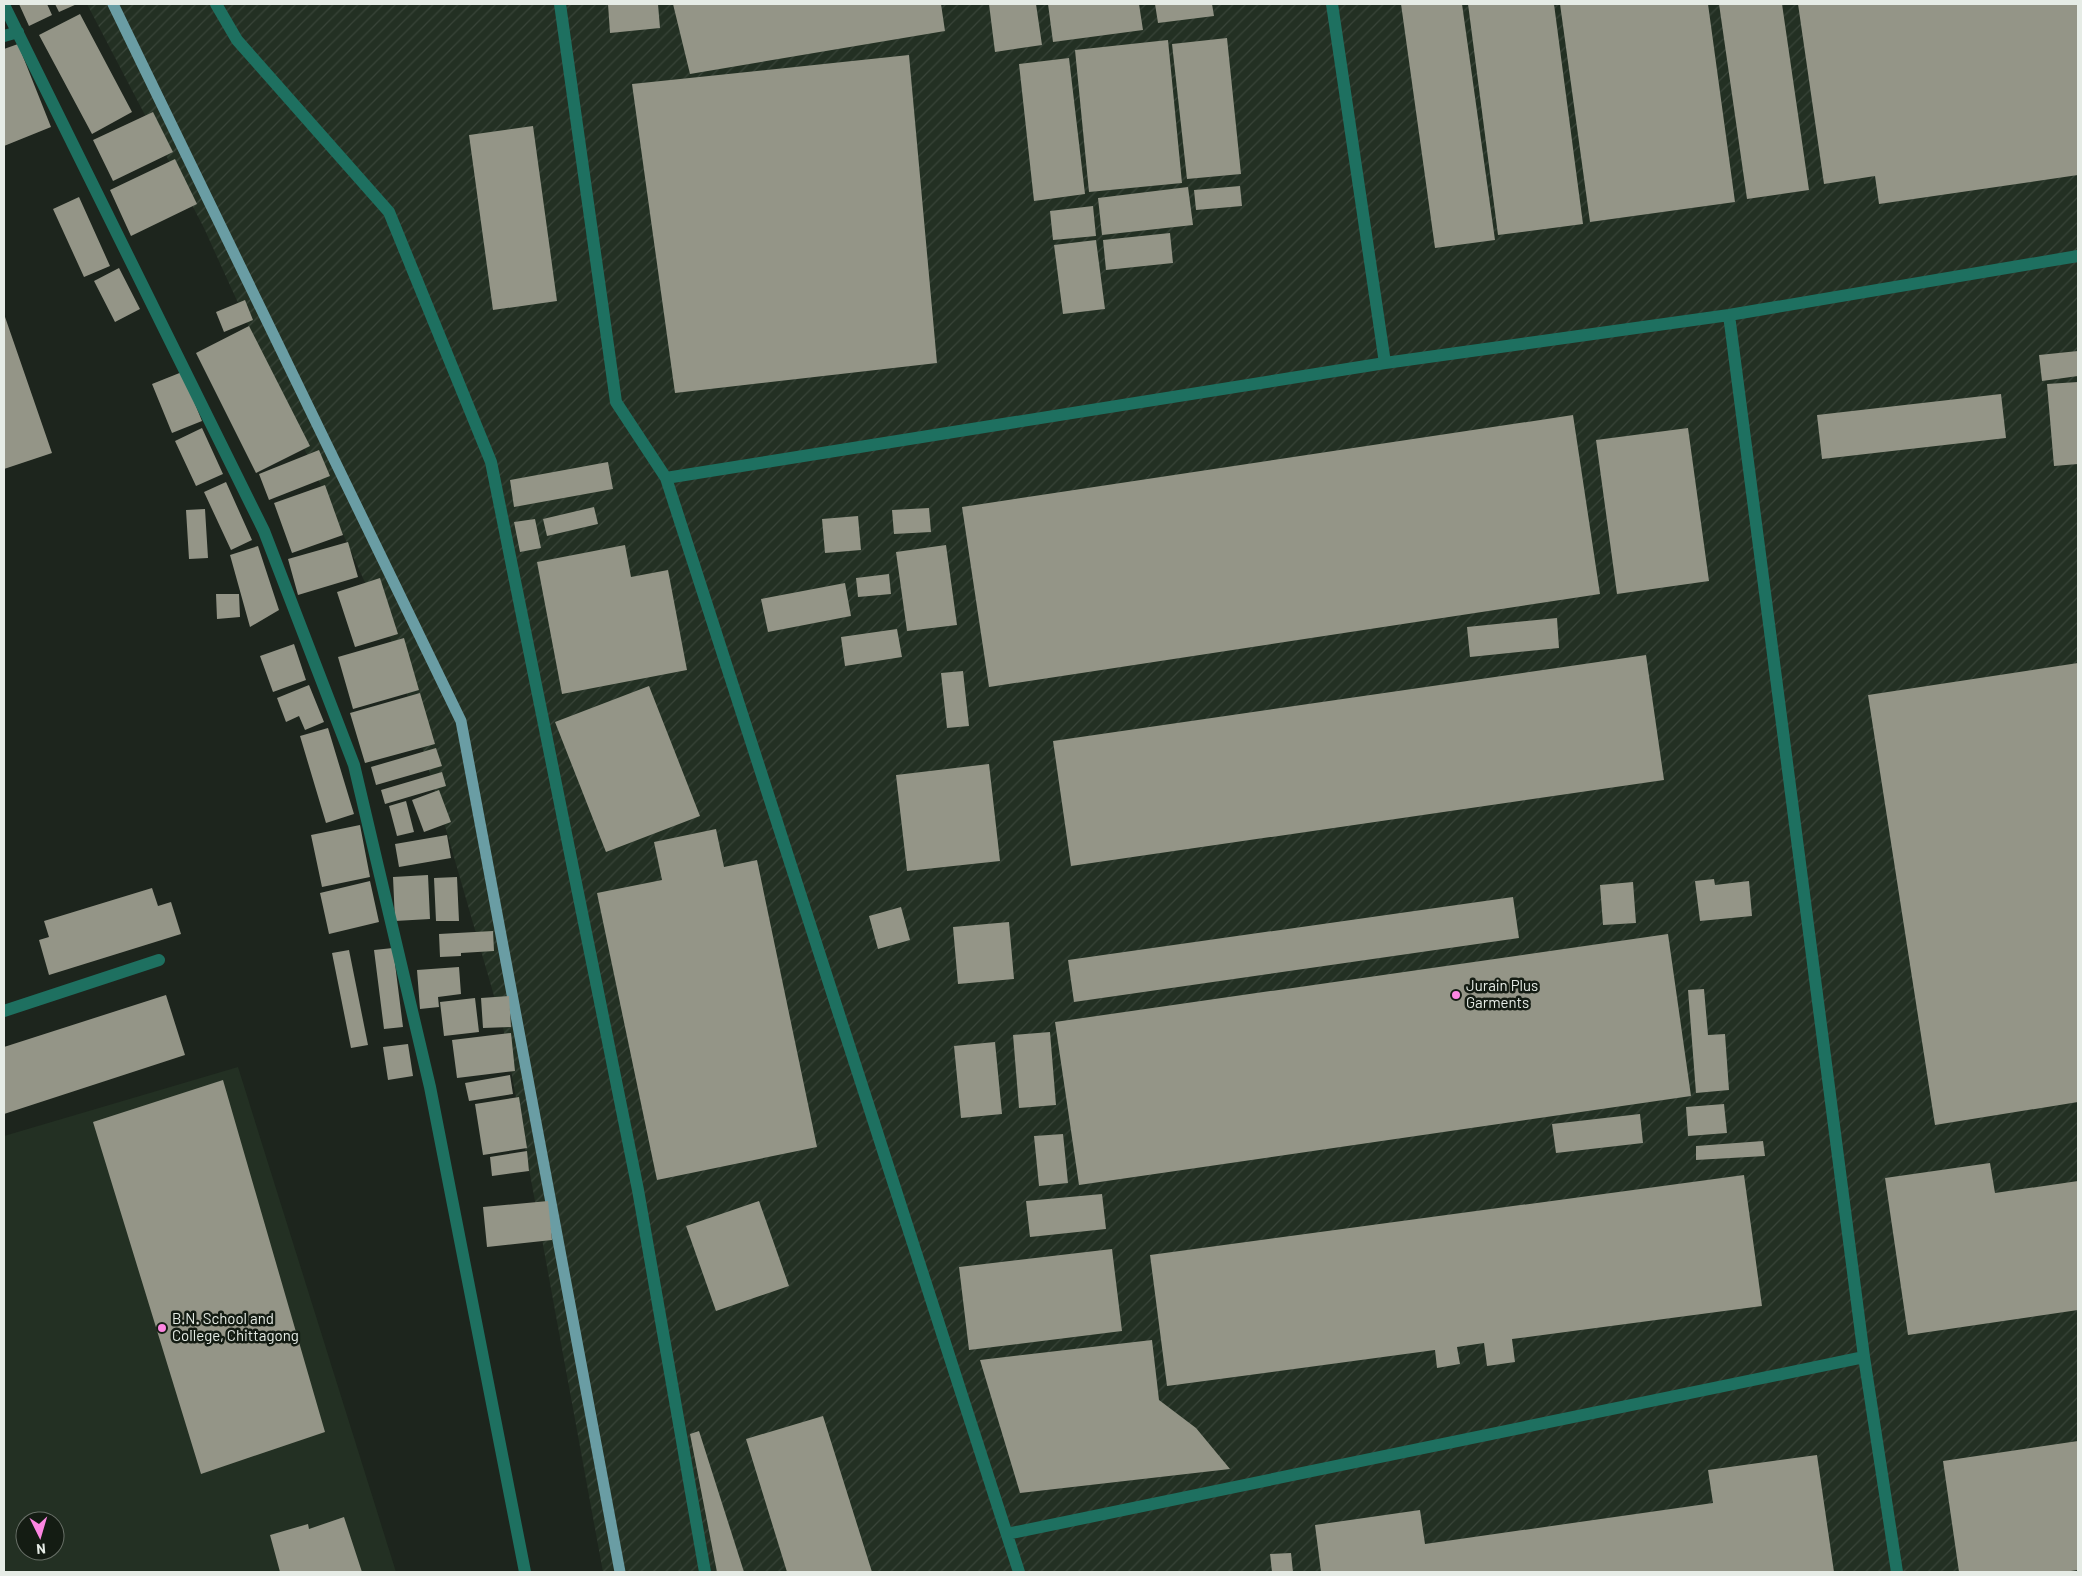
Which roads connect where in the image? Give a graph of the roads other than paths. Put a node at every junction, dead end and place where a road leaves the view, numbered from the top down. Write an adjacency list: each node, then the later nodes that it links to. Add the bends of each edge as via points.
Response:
1 (216, 4): 16 (street, via 237,40 389,212 491,462 638,1190)
2 (560, 4): 10 (street, via 616,402)
3 (1332, 4): 9 (street)
4 (4, 5): 5 (street)
5 (18, 32): 6 (street); 15 (street, via 264,531 354,765 430,1087)
6 (4, 36)
7 (2078, 256): 8 (street)
8 (1729, 315): 9 (street); 13 (street)
9 (1385, 363): 10 (street)
10 (666, 478): 14 (street)
11 (159, 960): 12 (street)
12 (4, 1011)
13 (1864, 1357): 14 (street); 18 (street)
14 (1007, 1534): 17 (street)
15 (525, 1572)
16 (706, 1572)
17 (1019, 1572)
18 (1897, 1572)

